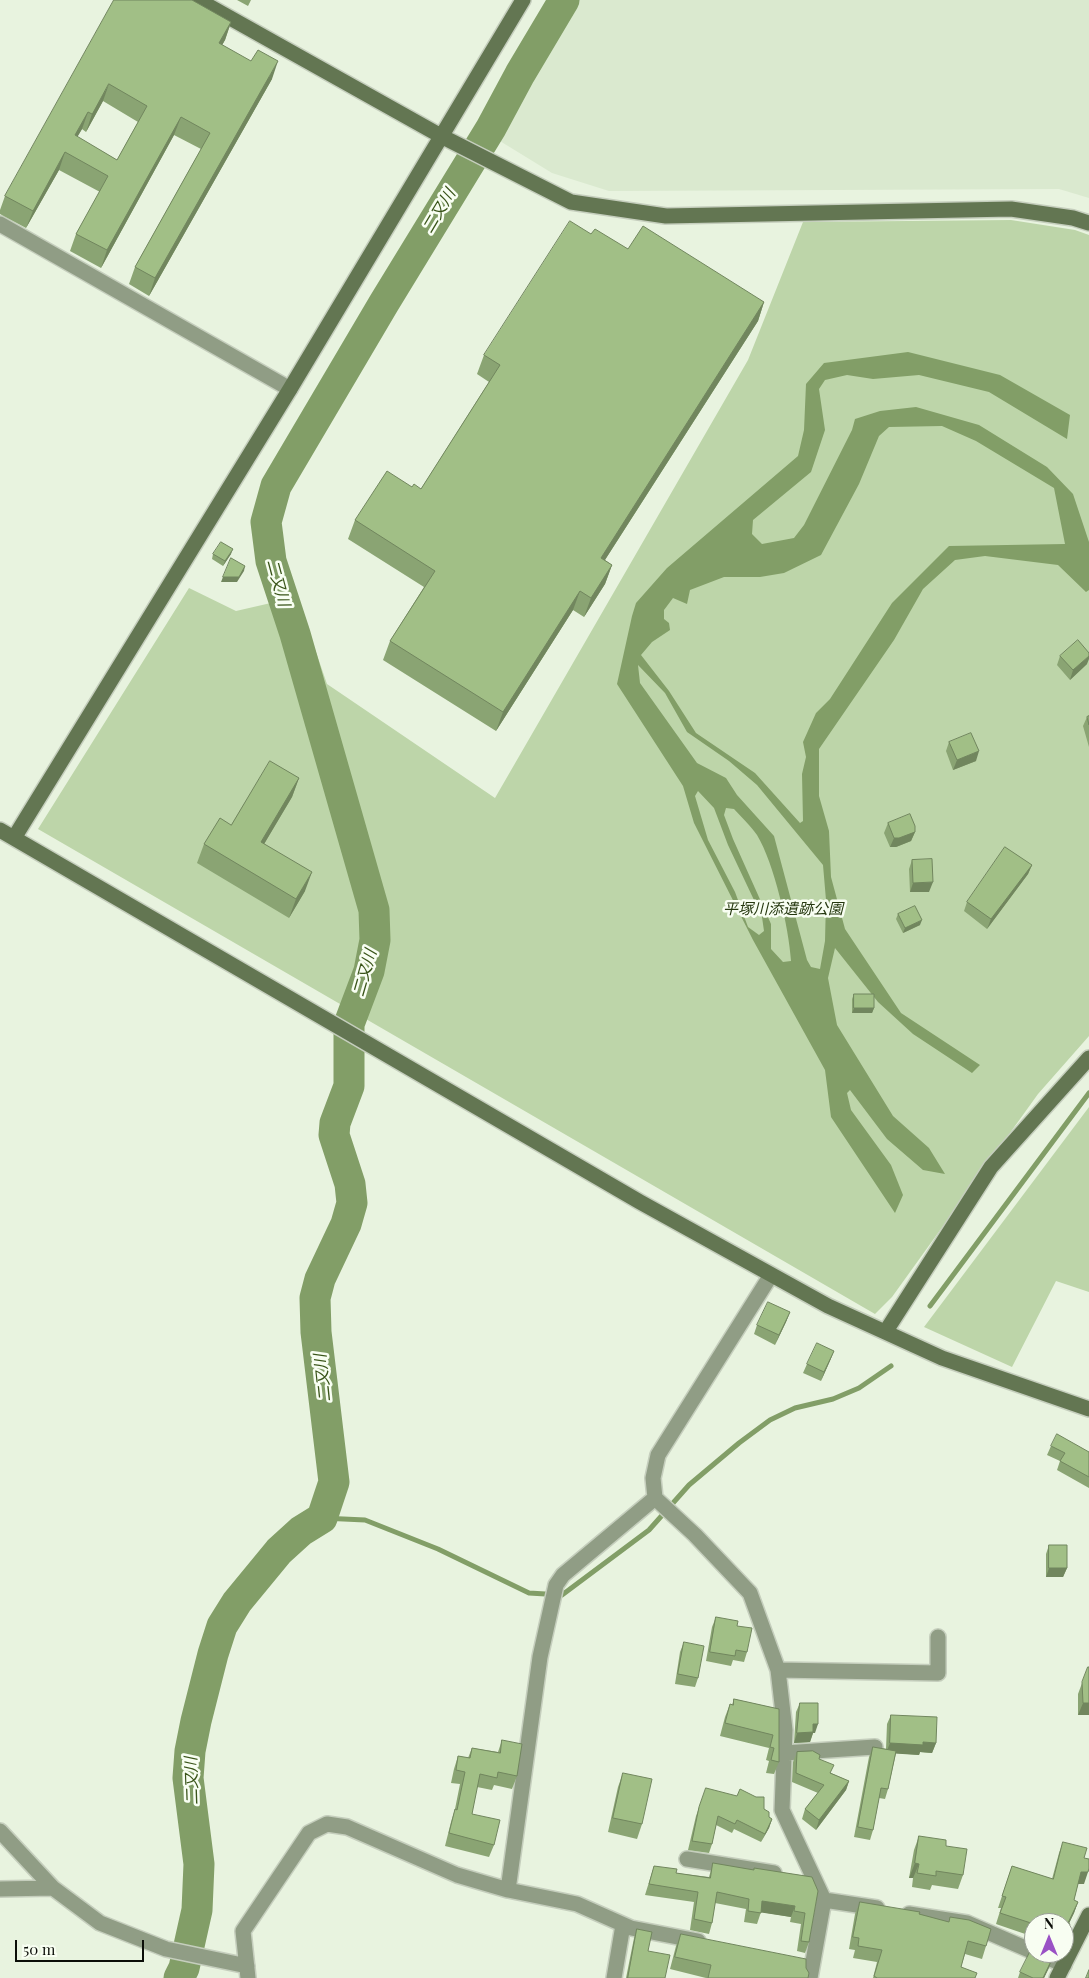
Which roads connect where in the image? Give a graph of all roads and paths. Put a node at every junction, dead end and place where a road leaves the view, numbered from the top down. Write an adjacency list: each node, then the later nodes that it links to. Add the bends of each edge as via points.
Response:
1 (198, 0): 3 (street)
2 (524, 0): 3 (street)
3 (441, 136): 5 (street, via 571,202 666,216 1011,209 1073,218); 6 (street)
4 (0, 224): 6 (street)
5 (1089, 224)
6 (290, 389): 8 (street)
7 (0, 830): 8 (street)
8 (14, 838): 10 (street)
9 (1089, 1058): 11 (street, via 991,1167)
10 (771, 1275): 11 (street, via 828,1306); 13 (street, via 658,1455 653,1478)
11 (886, 1331): 12 (street, via 942,1358)
12 (1089, 1409)
13 (656, 1498): 15 (street, via 750,1593); 23 (street, via 562,1576 556,1585 540,1657)
14 (938, 1637): 15 (street, via 938,1673)
15 (778, 1670): 17 (street, via 785,1730)
16 (875, 1747): 17 (street)
17 (784, 1753): 20 (street, via 782,1810)
18 (0, 1832): 21 (street)
19 (687, 1859): 20 (street)
20 (814, 1879): 24 (street)
21 (53, 1888): 22 (street); 33 (street, via 100,1923 166,1949)
22 (0, 1889)
23 (508, 1890): 26 (street, via 577,1904); 33 (street, via 457,1875 347,1827 327,1824 309,1833 243,1931)
24 (824, 1900): 28 (street, via 967,1923); 31 (street)
25 (1089, 1915): 32 (street)
26 (623, 1925): 27 (street); 34 (street)
27 (717, 1945)
28 (1024, 1947)
29 (794, 1960): 31 (street)
30 (1049, 1963): 32 (street)
31 (811, 1971)
32 (1060, 1971)
33 (248, 1972)
34 (614, 1978)

